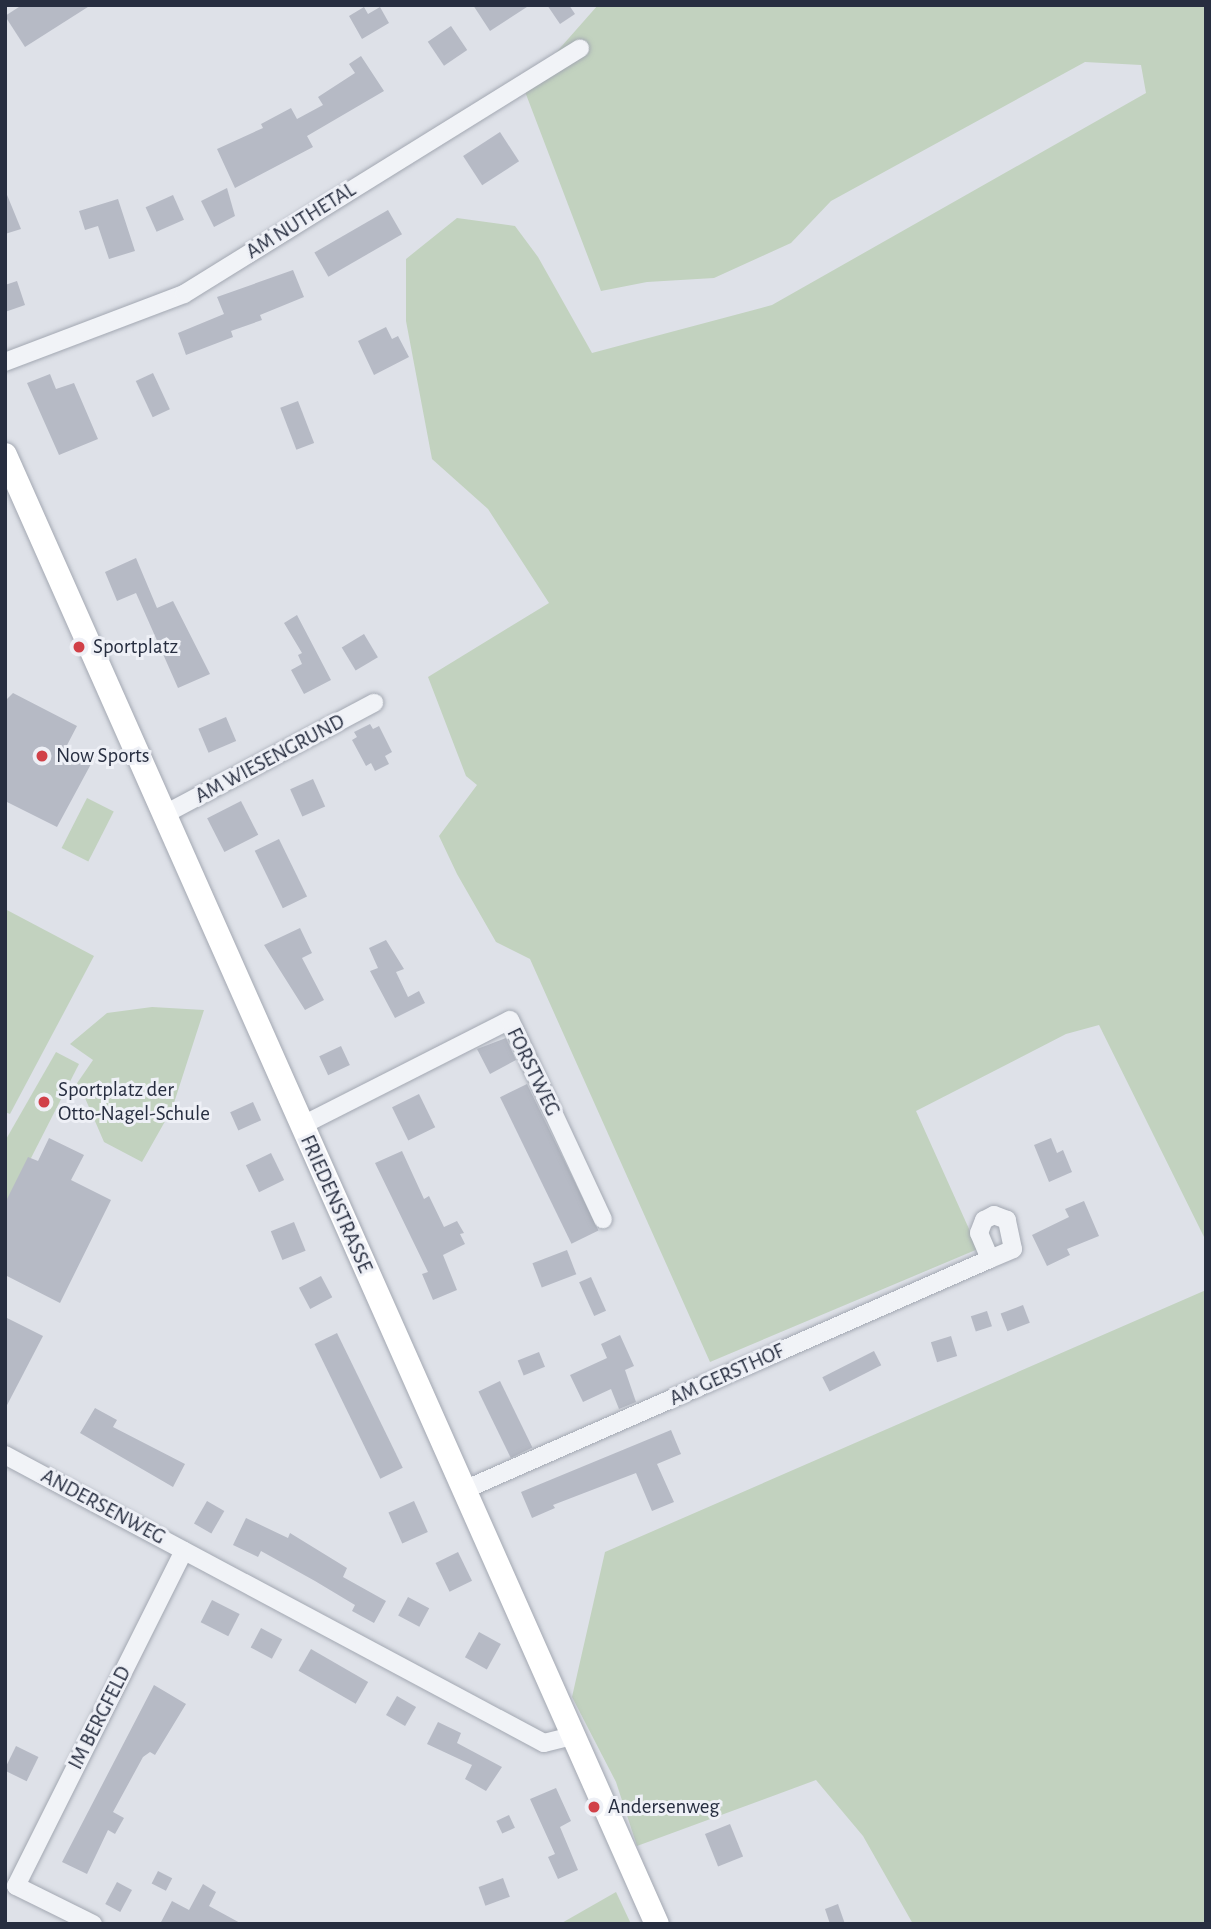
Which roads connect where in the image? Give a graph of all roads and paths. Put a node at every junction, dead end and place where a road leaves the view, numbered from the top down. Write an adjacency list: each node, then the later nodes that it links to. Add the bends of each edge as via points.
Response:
1 (580, 48): 2 (street, AM NUTHETAL, via 184,293)
2 (5, 362)
3 (5, 455): 4 (main road, FRIEDENSTRASSE)
4 (12, 486): 6 (main road, FRIEDENSTRASSE)
5 (374, 703): 6 (street, AM WIESENGRUND)
6 (165, 814): 7 (main road, FRIEDENSTRASSE)
7 (301, 1126): 8 (street, FORSTWEG, via 510,1020); 11 (main road, FRIEDENSTRASSE)
8 (603, 1219)
9 (990, 1259): 11 (street, AM GERSTHOF)
10 (5, 1455): 12 (street, ANDERSENWEG)
11 (464, 1490): 13 (main road, FRIEDENSTRASSE)
12 (184, 1551): 13 (street, ANDERSENWEG, via 544,1742); 14 (street, IM BERGFELD, via 16,1886)
13 (573, 1736): 15 (main road, FRIEDENSTRASSE)
14 (93, 1924)
15 (657, 1924)

